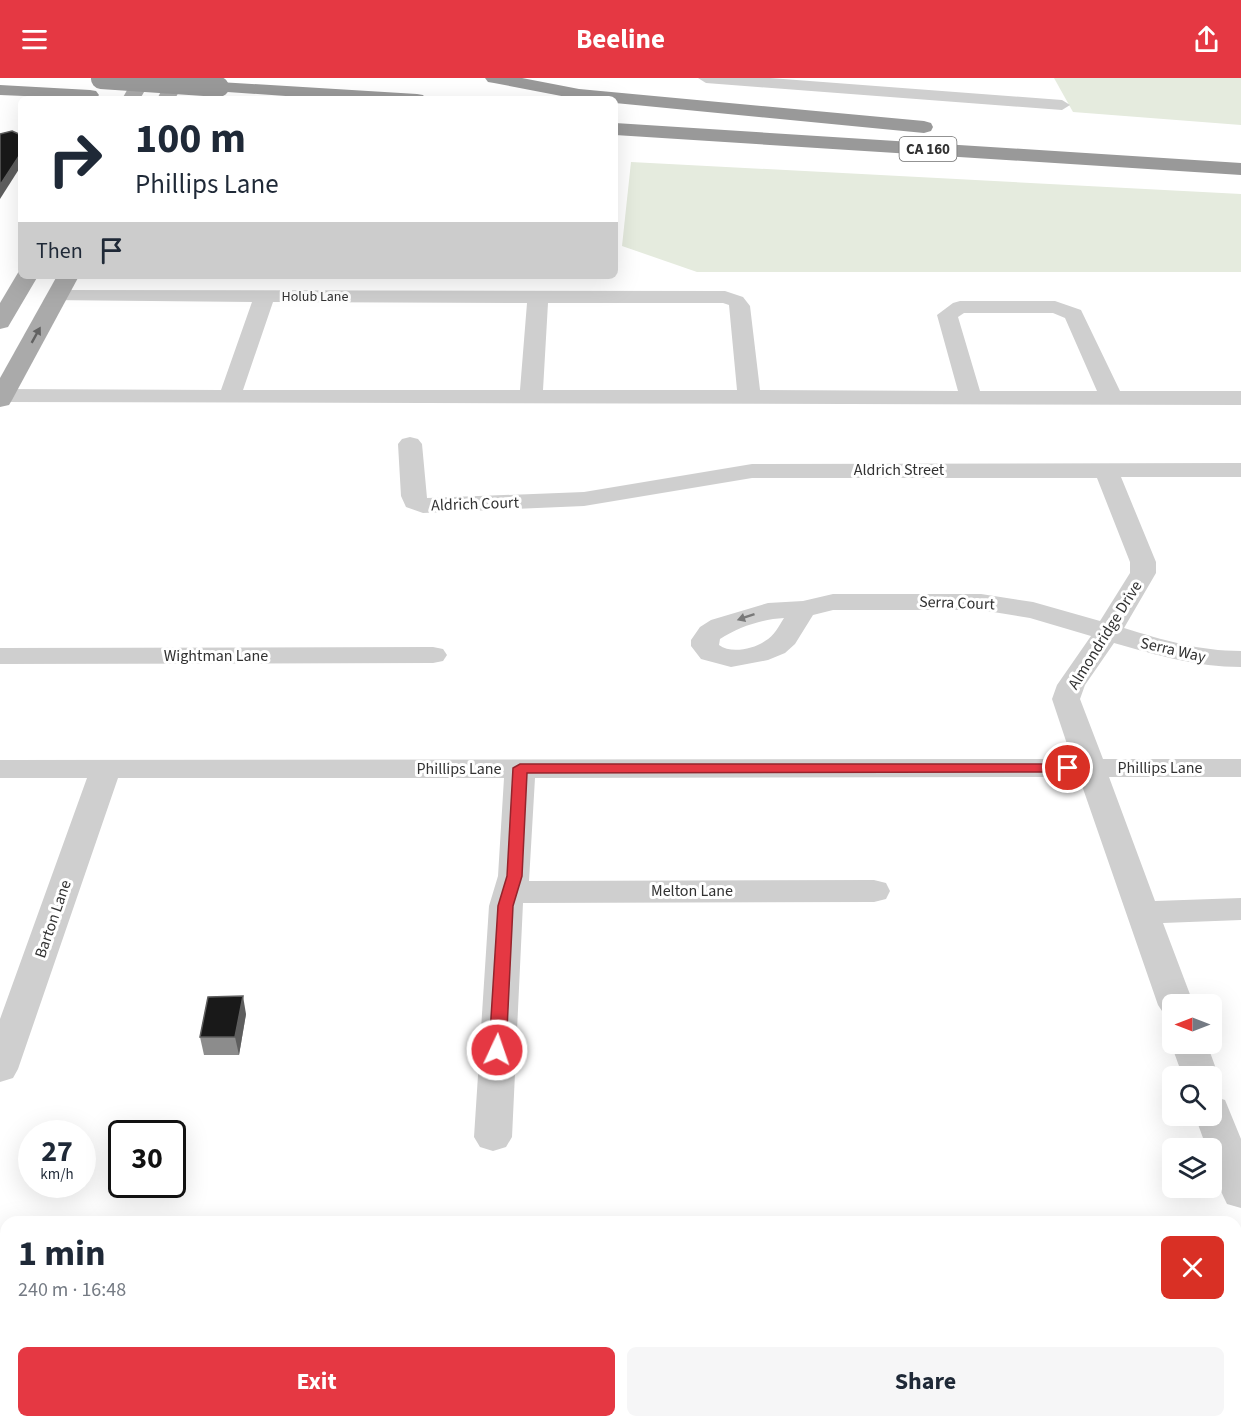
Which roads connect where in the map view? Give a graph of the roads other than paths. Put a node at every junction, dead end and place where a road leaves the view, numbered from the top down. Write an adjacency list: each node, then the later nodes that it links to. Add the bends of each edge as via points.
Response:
1 (78, 78): 8 (highway, bridge)
2 (143, 78): 11 (main road)
3 (177, 78): 12 (main road)
4 (198, 78): 8 (highway)
5 (297, 78): 8 (highway)
6 (494, 78): 14 (highway)
7 (706, 78): 18 (street, via 984,92)
8 (224, 83): 13 (highway)
9 (0, 90): 10 (highway)
10 (104, 96)
11 (133, 96)
12 (168, 96)
13 (381, 96)
14 (600, 96)
15 (0, 97): 16 (highway)
16 (18, 98)
17 (618, 98): 21 (highway)
18 (1062, 105)
19 (618, 111): 22 (highway, CA 160)
20 (618, 129): 26 (highway, CA 160)
21 (943, 129)
22 (967, 133)
23 (1037, 138): 25 (highway)
24 (618, 145): 26 (highway, via 837,149 1157,168)
25 (1150, 145)
26 (1241, 169)
27 (25, 279): 31 (main road)
28 (62, 286): 29 (street, Holub Lane); 37 (main road, one-way to 28)
29 (265, 296): 30 (street, Holub Lane); 32 (street)
30 (538, 297): 33 (street); 34 (street, Holub Lane, via 725,297 736,301 740,306)
31 (0, 322)
32 (230, 396): 33 (street); 37 (street)
33 (531, 397): 34 (street)
34 (749, 397): 35 (street)
35 (971, 397): 36 (street); 36 (street, via 947,315 960,307 1055,307 1074,315)
36 (1111, 397): 38 (street)
37 (1, 398)
38 (1241, 398)
39 (410, 444): 42 (street, Aldrich Court, via 413,496 423,506)
40 (1106, 470): 41 (street, Aldrich Street); 42 (street, Aldrich Street, via 752,471); 44 (street, Almondridge Drive, via 1143,562 1143,573)
41 (1241, 470)
42 (559, 501)
43 (803, 609): 44 (street, Serra Court, via 833,602 981,602 1033,610)
44 (1107, 633): 47 (street, Serra Way, via 1186,655); 49 (street, Almondridge Drive, via 1071,685 1066,699)
45 (433, 655): 46 (street, Wightman Lane)
46 (0, 656)
47 (1241, 659)
48 (520, 768): 49 (street, Phillips Lane); 52 (street, Phillips Lane); 54 (street)
49 (1092, 768): 50 (street, Phillips Lane); 56 (street, Almondridge Drive)
50 (1241, 768)
51 (0, 769): 52 (street, Phillips Lane)
52 (106, 769): 58 (street, Barton Lane)
53 (874, 891): 54 (street, Melton Lane)
54 (510, 892): 60 (street)
55 (1241, 909): 56 (street)
56 (1144, 914): 57 (street, Almondridge Drive)
57 (1172, 994)
58 (0, 1069)
59 (1218, 1126): 61 (street)
60 (492, 1137)
61 (1241, 1193)

